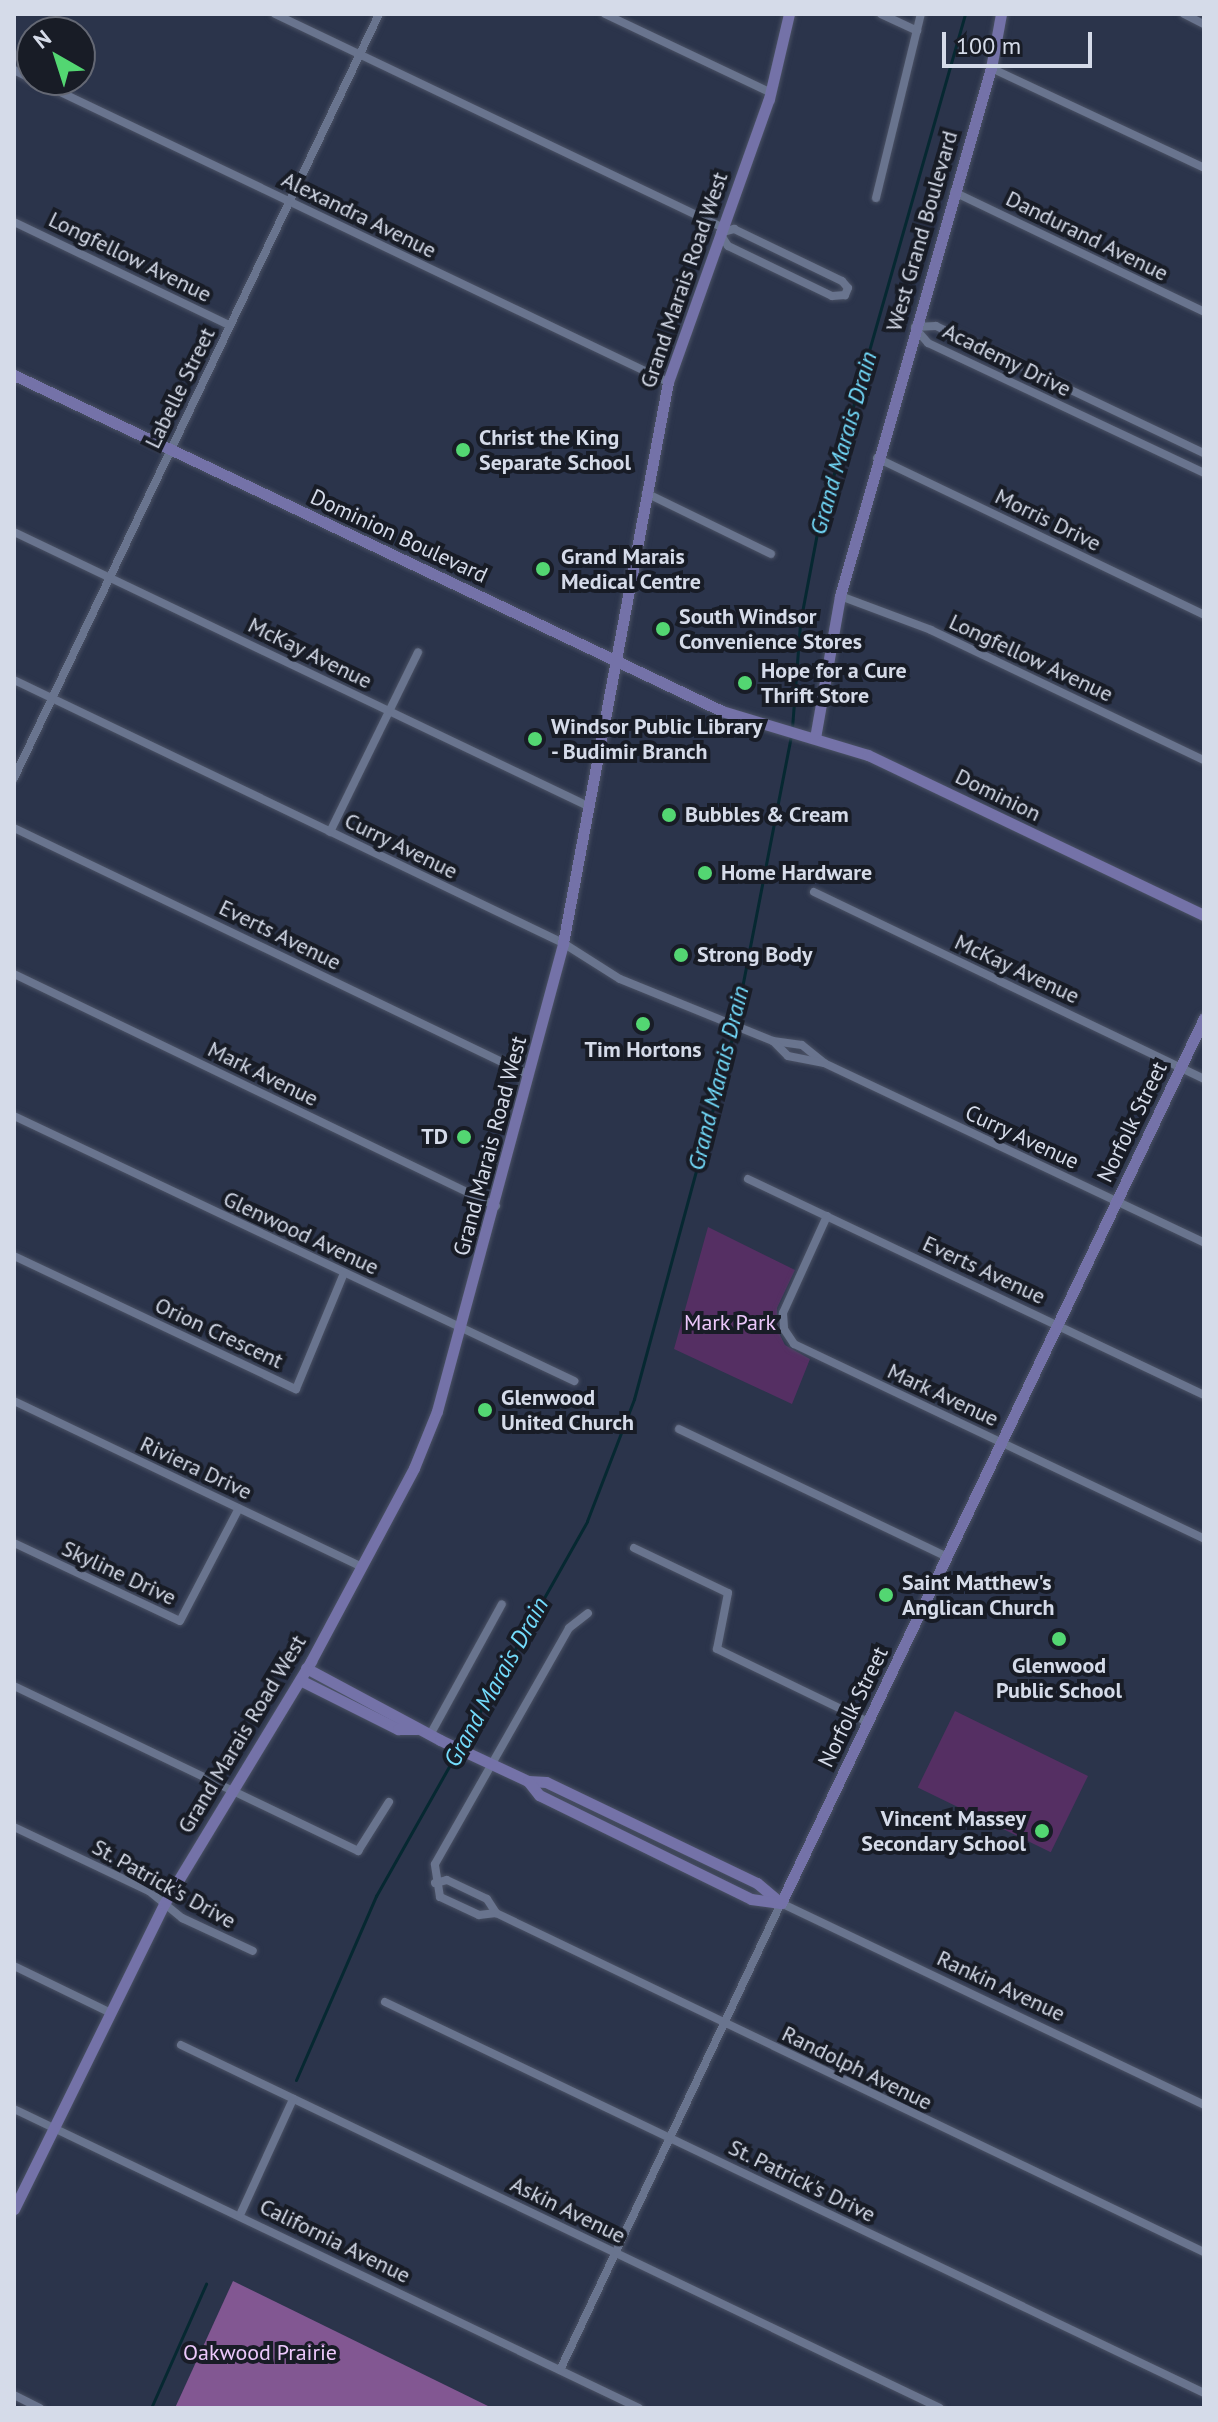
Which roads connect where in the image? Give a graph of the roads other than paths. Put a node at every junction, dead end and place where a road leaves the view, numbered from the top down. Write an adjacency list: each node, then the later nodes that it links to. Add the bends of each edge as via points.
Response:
1 (275, 14): 11 (street)
2 (379, 14): 11 (street, Labelle Street)
3 (605, 14): 13 (street)
4 (789, 14): 13 (street, Grand Marais Road West)
5 (881, 14): 10 (street)
6 (921, 14): 10 (street)
7 (1001, 14): 12 (street, West Grand Boulevard)
8 (1184, 14): 9 (street)
9 (1204, 24)
10 (917, 31): 17 (street)
11 (360, 54): 18 (street, Labelle Street); 20 (street)
12 (991, 68): 15 (street); 16 (street, West Grand Boulevard)
13 (771, 93): 20 (street, Grand Marais Road West)
14 (70, 96): 18 (street, Alexandra Avenue)
15 (1204, 168)
16 (954, 192): 21 (street, Dandurand Avenue); 23 (street, West Grand Boulevard)
17 (876, 198)
18 (289, 201): 22 (street, Labelle Street); 25 (street, Alexandra Avenue)
19 (14, 222): 22 (street, Longfellow Avenue)
20 (721, 230): 20 (street, via 728,246 832,296 845,295 848,288 842,281 734,229); 25 (street, Grand Marais Road West)
21 (1204, 312)
22 (229, 325): 26 (street, Labelle Street)
23 (914, 327): 27 (street, Academy Drive, via 936,326); 28 (street, West Grand Boulevard); 29 (street, Academy Drive, via 928,343)
24 (14, 375): 26 (street, Dominion Boulevard)
25 (668, 382): 30 (street, Grand Marais Road West)
26 (170, 449): 33 (street, Labelle Street); 37 (street, Dominion Boulevard)
27 (1204, 453)
28 (877, 458): 34 (street, West Grand Boulevard); 35 (street, Morris Drive)
29 (1204, 473)
30 (645, 493): 32 (street); 37 (street, Grand Marais Road West)
31 (14, 532): 33 (street, McKay Avenue)
32 (771, 554)
33 (109, 578): 39 (street, Labelle Street); 40 (street, McKay Avenue)
34 (840, 596): 42 (street, West Grand Boulevard); 43 (street, Longfellow Avenue, via 931,630)
35 (1204, 615)
36 (418, 652): 40 (street)
37 (615, 660): 41 (street, Dominion Boulevard); 45 (street, Grand Marais Road West)
38 (14, 680): 39 (street, Curry Avenue)
39 (52, 698): 44 (street, Labelle Street); 47 (street, Curry Avenue)
40 (389, 711): 45 (street, McKay Avenue); 47 (street)
41 (770, 728): 42 (street, Dominion)
42 (815, 738): 49 (street, Dominion, via 868,755)
43 (1204, 760)
44 (14, 778)
45 (590, 807): 50 (street, Grand Marais Road West)
46 (14, 828): 56 (street, Everts Avenue)
47 (330, 832): 50 (street, Curry Avenue)
48 (814, 892): 55 (street, McKay Avenue)
49 (1204, 915)
50 (563, 943): 53 (street, Curry Avenue, via 620,979); 56 (street, Grand Marais Road West)
51 (14, 974): 61 (street, Mark Avenue)
52 (1204, 1018): 55 (street, Norfolk Street)
53 (773, 1041): 54 (street, Curry Avenue, via 802,1045); 54 (street, Curry Avenue, via 788,1056)
54 (824, 1063): 60 (street, Curry Avenue)
55 (1180, 1067): 57 (street, McKay Avenue); 60 (street, Norfolk Street)
56 (530, 1075): 61 (street, Grand Marais Road West)
57 (1204, 1079)
58 (14, 1116): 65 (street, Glenwood Avenue)
59 (748, 1179): 62 (street, Everts Avenue)
60 (1116, 1201): 63 (street, Curry Avenue); 66 (street, Norfolk Street)
61 (496, 1206): 67 (street, Grand Marais Road West)
62 (827, 1216): 66 (street, Everts Avenue); 72 (street, Mark Avenue, via 783,1313 784,1329 794,1344)
63 (1204, 1243)
64 (14, 1256): 65 (street, Orion Crescent, via 296,1389)
65 (344, 1273): 67 (street, Glenwood Avenue)
66 (1057, 1325): 69 (street, Everts Avenue); 72 (street, Norfolk Street)
67 (462, 1329): 68 (street, Glenwood Avenue); 78 (street, Grand Marais Road West, via 425,1444)
68 (574, 1381)
69 (1204, 1395)
70 (14, 1401): 73 (street, Riviera Drive)
71 (679, 1429): 77 (street)
72 (1001, 1443): 74 (street, Mark Avenue); 77 (street, Norfolk Street)
73 (239, 1508): 75 (street, Skyline Drive, via 180,1621); 78 (street, Riviera Drive)
74 (1204, 1539)
75 (14, 1543)
76 (634, 1548): 84 (street, via 728,1593 717,1649)
77 (947, 1557): 84 (street, Norfolk Street)
78 (362, 1567): 81 (street, Grand Marais Road West)
79 (502, 1604): 86 (street)
80 (588, 1613): 87 (street, via 569,1628)
81 (306, 1668): 82 (street, Grand Marais Road West); 85 (street, Rankin Avenue)
82 (300, 1680): 85 (street, Rankin Avenue, via 398,1729); 88 (street, Grand Marais Road West)
83 (14, 1686): 88 (street)
84 (868, 1722): 92 (street, Norfolk Street)
85 (417, 1729): 86 (street, Rankin Avenue)
86 (435, 1738): 87 (street, Rankin Avenue)
87 (489, 1762): 91 (street, via 435,1864); 92 (street, Rankin Avenue, via 528,1781 546,1782 757,1883)
88 (232, 1789): 89 (street, via 358,1851); 93 (street, Grand Marais Road West)
89 (389, 1802)
90 (14, 1827): 93 (street, St. Patrick's Drive, via 149,1891)
91 (435, 1883): 94 (street, Randolph Avenue, via 447,1880 487,1899); 94 (street, Randolph Avenue, via 440,1897 479,1915)
92 (781, 1903): 99 (street, Norfolk Street); 102 (street, Rankin Avenue)
93 (164, 1904): 95 (street, St. Patrick's Drive); 98 (street, Grand Marais Road West)
94 (496, 1913): 99 (street, Randolph Avenue)
95 (253, 1951)
96 (14, 1966): 98 (street)
97 (385, 2002): 105 (street, St. Patrick's Drive)
98 (111, 2013): 104 (street, Grand Marais Road West)
99 (724, 2023): 105 (street, Norfolk Street); 108 (street, Randolph Avenue)
100 (181, 2045): 101 (street, Askin Avenue)
101 (293, 2099): 107 (street); 109 (street, Askin Avenue)
102 (1204, 2105)
103 (14, 2109): 104 (street, California Avenue)
104 (54, 2128): 106 (street, Grand Marais Road West); 107 (street, California Avenue)
105 (670, 2138): 109 (street, Norfolk Street); 111 (street, St. Patrick's Drive)
106 (14, 2209)
107 (240, 2215): 110 (street, California Avenue)
108 (1204, 2252)
109 (616, 2253): 110 (street, Norfolk Street); 115 (street, Askin Avenue)
110 (560, 2370): 114 (street, California Avenue)
111 (1204, 2393)
112 (14, 2395): 113 (street)
113 (40, 2408)
114 (639, 2408)
115 (940, 2408)

